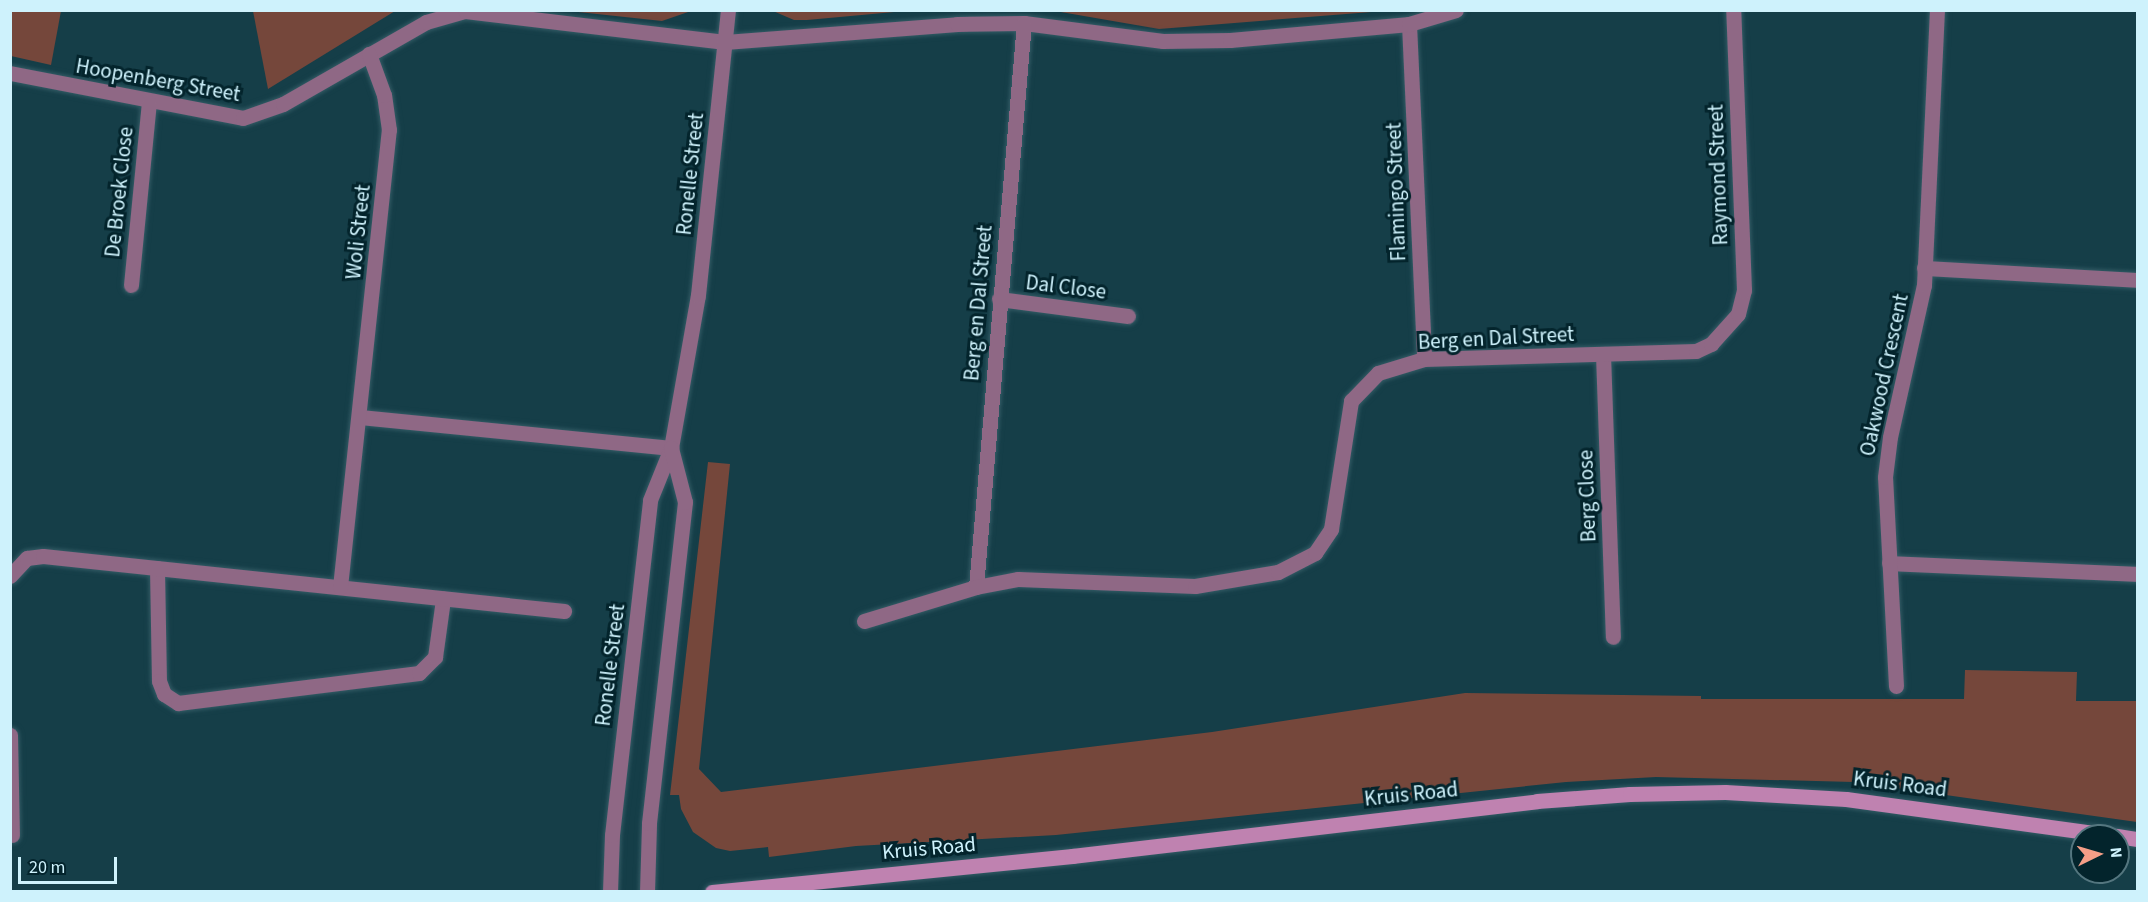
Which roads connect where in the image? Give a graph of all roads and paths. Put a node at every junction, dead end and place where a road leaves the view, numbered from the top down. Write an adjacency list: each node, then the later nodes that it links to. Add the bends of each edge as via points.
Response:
1 (728, 10): 7 (street, Ronelle Street)
2 (1456, 10): 6 (street, Hoopenberg Street)
3 (1733, 10): 16 (street, Raymond Street, via 1744,290 1738,314)
4 (1937, 10): 11 (street, Oakwood Crescent)
5 (1024, 23): 6 (street, Hoopenberg Street, via 1163,41 1230,40); 7 (street, Hoopenberg Street, via 957,24); 14 (street, Berg en Dal Street)
6 (1409, 24): 18 (street, Flamingo Street)
7 (725, 42): 8 (street, Hoopenberg Street, via 465,11 426,22); 20 (street, Ronelle Street, via 698,295)
8 (369, 54): 10 (street, Hoopenberg Street, via 258,115 243,118); 19 (street, Woli Street, via 384,95 389,130)
9 (10, 73): 10 (street, Hoopenberg Street)
10 (149, 102): 13 (street, De Broek Close)
11 (1924, 268): 12 (street, Oakwood Crescent); 21 (street, Oakwood Crescent, via 1919,322 1887,457)
12 (2138, 280)
13 (131, 285)
14 (999, 300): 15 (street, Dal Close); 26 (street, Berg en Dal Street)
15 (1128, 316)
16 (1724, 333): 17 (street, Berg en Dal Street, via 1696,351)
17 (1603, 354): 18 (street, Berg en Dal Street); 30 (street, Berg Close)
18 (1424, 359): 26 (street, Berg en Dal Street, via 1378,373 1351,401 1331,530 1315,553 1300,562 1278,572 1195,586 1052,578)
19 (360, 417): 20 (street); 25 (street, Woli Street)
20 (671, 448): 35 (street, Ronelle Street, via 650,500 612,835); 36 (street, Ronelle Street, via 684,502 649,823)
21 (1889, 563): 23 (street); 31 (street, Oakwood Crescent)
22 (157, 568): 24 (street, via 35,556 19,563); 25 (street); 27 (street, via 159,681 164,694 178,703 419,673 435,657)
23 (2138, 574)
24 (10, 576)
25 (340, 587): 27 (street)
26 (976, 587): 29 (street, Berg en Dal Street)
27 (443, 599): 28 (street)
28 (564, 611)
29 (864, 621)
30 (1613, 637)
31 (1896, 686)
32 (10, 735): 34 (street)
33 (2070, 830): 37 (street, Kruis Road, via 1846,799 1725,792 1630,794 1525,802 1072,856)
34 (12, 835)
35 (610, 891)
36 (646, 891)
37 (712, 891)

